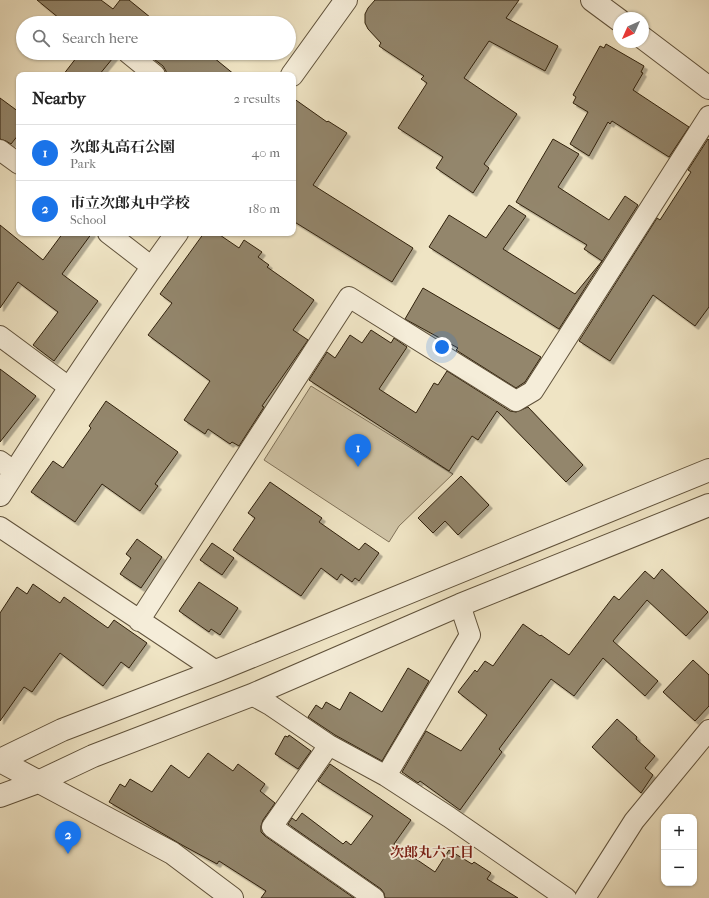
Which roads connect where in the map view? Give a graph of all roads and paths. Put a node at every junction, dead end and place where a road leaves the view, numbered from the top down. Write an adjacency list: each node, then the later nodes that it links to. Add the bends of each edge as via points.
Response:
1 (346, 0): 7 (street)
2 (592, 0): 3 (street)
3 (613, 16)
4 (649, 43): 8 (street)
5 (137, 60): 6 (street)
6 (151, 72)
7 (294, 72)
8 (709, 88)
9 (709, 116): 23 (street, via 533,391 516,401 349,297)
10 (0, 150): 11 (street)
11 (16, 162)
12 (112, 236): 14 (street)
13 (175, 236): 14 (street)
14 (152, 267): 16 (street)
15 (0, 336): 16 (street)
16 (70, 388): 17 (street)
17 (8, 466): 19 (street)
18 (709, 470): 24 (street)
19 (0, 495)
20 (709, 505): 22 (street)
21 (0, 527): 23 (street)
22 (460, 605): 25 (street); 29 (street, via 470,635)
23 (139, 621): 24 (street)
24 (216, 671): 28 (street, via 62,730)
25 (252, 695): 27 (street); 30 (street, via 93,756)
26 (709, 730): 35 (street, via 634,821)
27 (330, 745): 29 (street); 33 (street, via 272,827)
28 (0, 761): 30 (street)
29 (386, 776): 34 (street)
30 (38, 782): 31 (street); 32 (street, via 172,853)
31 (0, 796)
32 (232, 898)
33 (374, 898)
34 (566, 898)
35 (585, 898)

